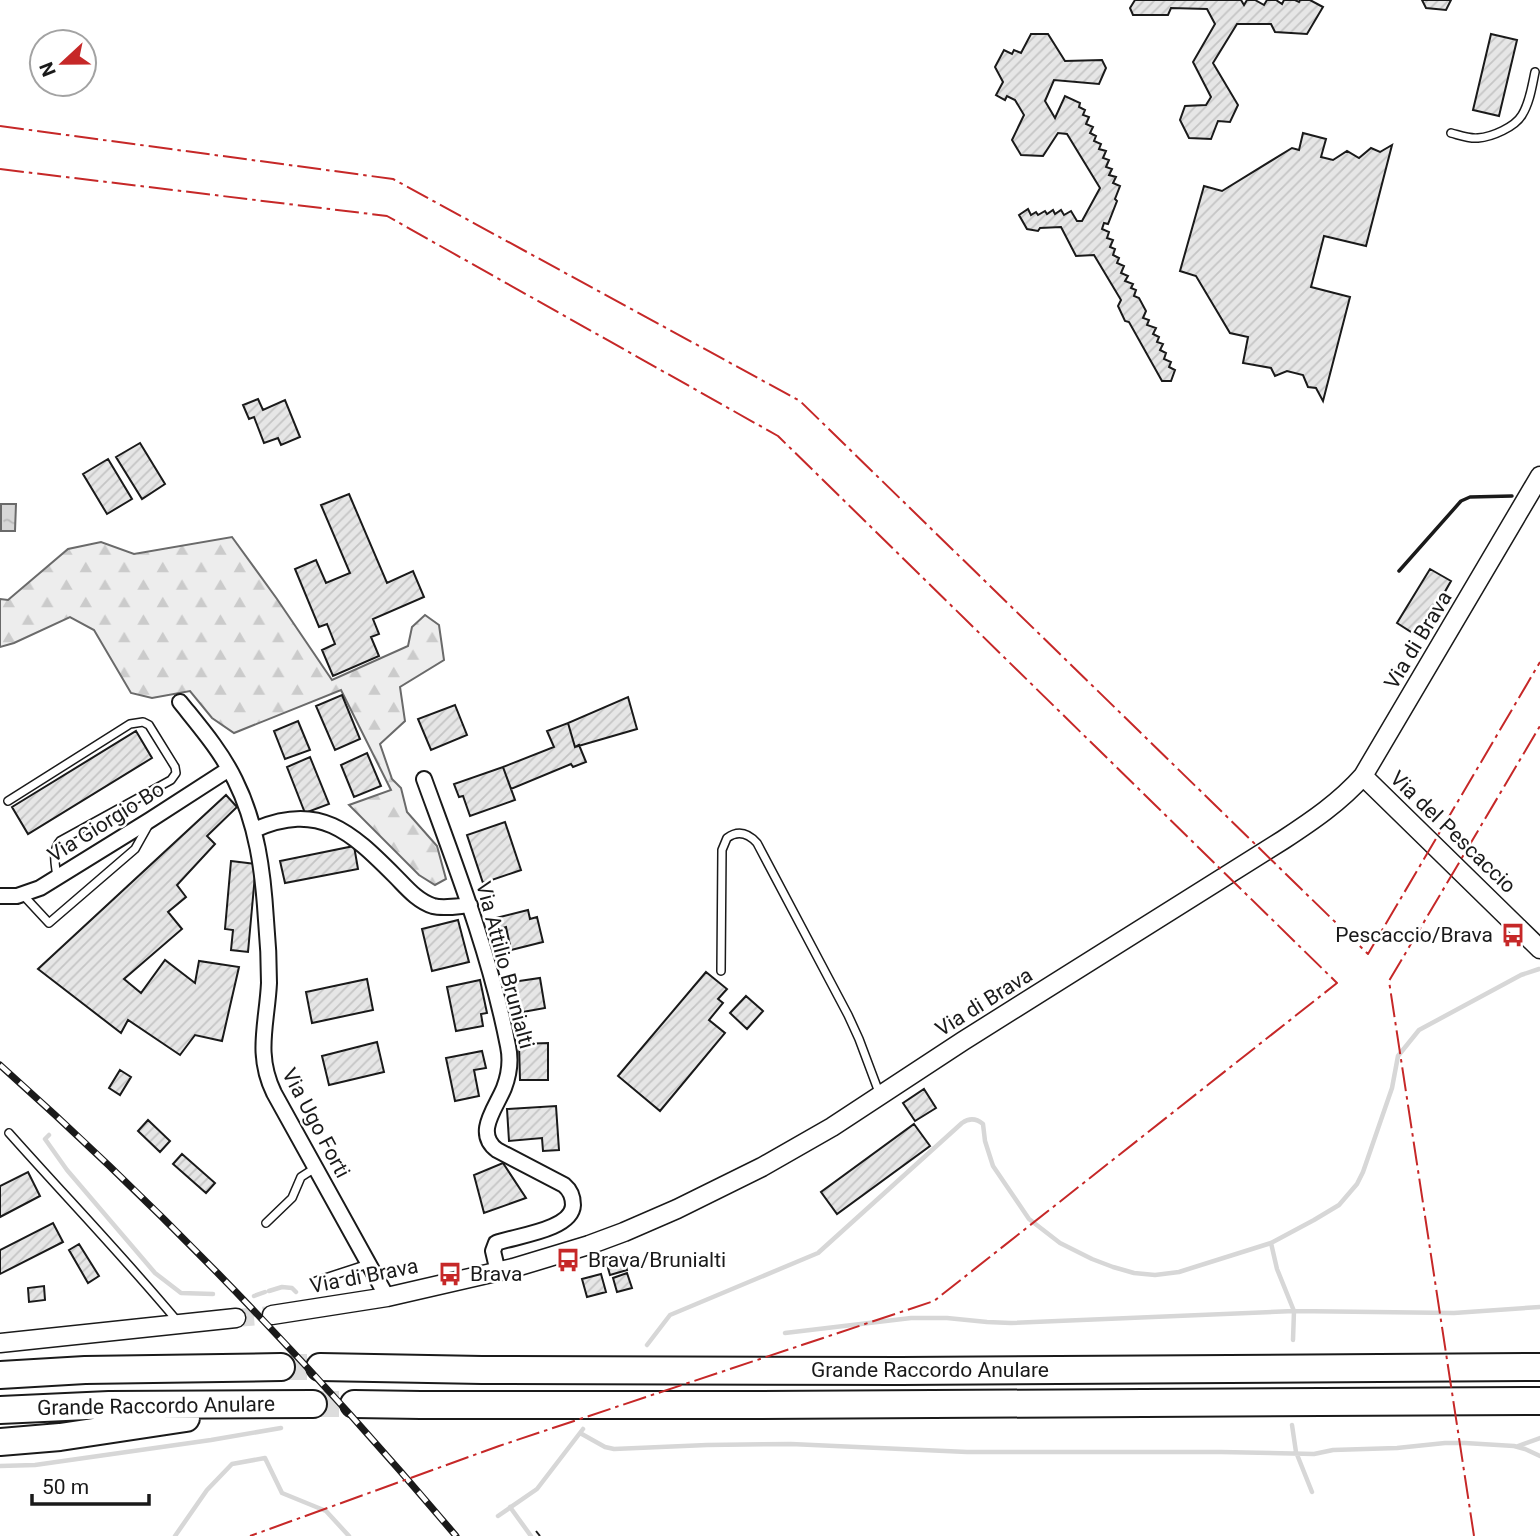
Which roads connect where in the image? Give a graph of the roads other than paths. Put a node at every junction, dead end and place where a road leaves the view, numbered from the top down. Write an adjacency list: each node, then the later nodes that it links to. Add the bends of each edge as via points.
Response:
1 (1535, 72): 2 (lane, via 1529,101 1517,122 1479,138)
2 (1451, 133)
3 (1540, 476): 6 (street, Via di Brava)
4 (180, 702): 5 (street, Via Ugo Forti)
5 (229, 769): 9 (street, Via Giorgio Bo); 10 (street, Via Ugo Forti)
6 (1363, 776): 15 (street, Via del Pescaccio); 17 (street, Via di Brava, via 1348,793 1283,840)
7 (424, 779): 14 (street, Via Attilio Brunialti)
8 (8, 801): 11 (lane, via 130,724 149,725 176,773 171,780 60,841 54,854)
9 (150, 820): 11 (street, Via Giorgio Bo); 12 (lane, via 135,849 49,923)
10 (254, 830): 14 (street, via 294,820 328,823 358,841 422,901 435,906); 19 (street, Via Ugo Forti, via 262,868 269,964 265,1070)
11 (57, 878): 12 (street, Via Giorgio Bo)
12 (23, 894): 13 (street, Via Giorgio Bo)
13 (0, 896)
14 (470, 905): 22 (street, Via Attilio Brunialti, via 509,1055 505,1086 487,1127 487,1139 497,1150 564,1185 573,1203 564,1221 496,1243 493,1251)
15 (1540, 949)
16 (721, 971): 17 (lane, via 722,850 727,838 742,833 757,843 842,1003)
17 (880, 1096): 22 (street, Via di Brava, via 786,1153 655,1219 589,1245)
18 (9, 1133): 27 (lane)
19 (315, 1168): 20 (lane, via 301,1177 292,1198); 21 (street, Via Ugo Forti)
20 (266, 1223)
21 (369, 1264): 23 (lane); 24 (street, Via Ugo Forti)
22 (498, 1272): 24 (street, Via di Brava)
23 (316, 1281)
24 (387, 1297): 25 (street, Via di Brava)
25 (272, 1315)
26 (236, 1318): 27 (street)
27 (181, 1325): 28 (street)
28 (0, 1343)
29 (281, 1367): 32 (highway, Grande Raccordo Anulare)
30 (320, 1367): 31 (highway, Grande Raccordo Anulare, via 914,1371)
31 (1540, 1367)
32 (0, 1375)
33 (1540, 1401): 34 (highway, Grande Raccordo Anulare)
34 (354, 1404)
35 (0, 1410): 36 (highway, Grande Raccordo Anulare, via 301,1404)
36 (0, 1442)

